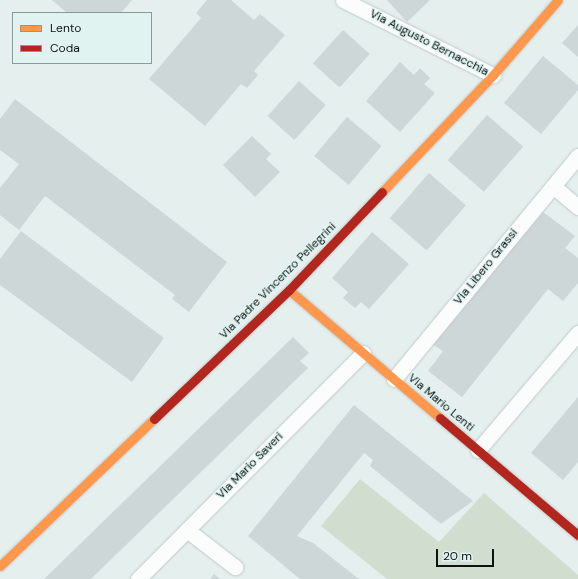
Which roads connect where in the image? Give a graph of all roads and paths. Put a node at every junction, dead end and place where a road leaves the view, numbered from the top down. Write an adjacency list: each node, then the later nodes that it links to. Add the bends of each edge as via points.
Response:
1 (342, 0): 3 (street, Via Augusto Bernacchia)
2 (558, 0): 3 (street, Via Padre Vincenzo Pellegrini)
3 (493, 75): 7 (street, Via Padre Vincenzo Pellegrini)
4 (578, 156): 5 (street, Via Libero Grassi)
5 (553, 186): 6 (street); 10 (street, Via Libero Grassi)
6 (578, 207)
7 (289, 290): 9 (street, Via Mario Lenti); 14 (street, Via Padre Vincenzo Pellegrini)
8 (578, 333): 11 (street)
9 (363, 352): 10 (street, Via Mario Lenti); 12 (street, Via Mario Saveri)
10 (394, 379): 11 (street, Via Mario Lenti)
11 (478, 450): 13 (street, Via Mario Lenti)
12 (187, 530): 15 (street); 16 (street, Via Mario Saveri)
13 (578, 534)
14 (0, 566)
15 (234, 567)
16 (138, 579)

